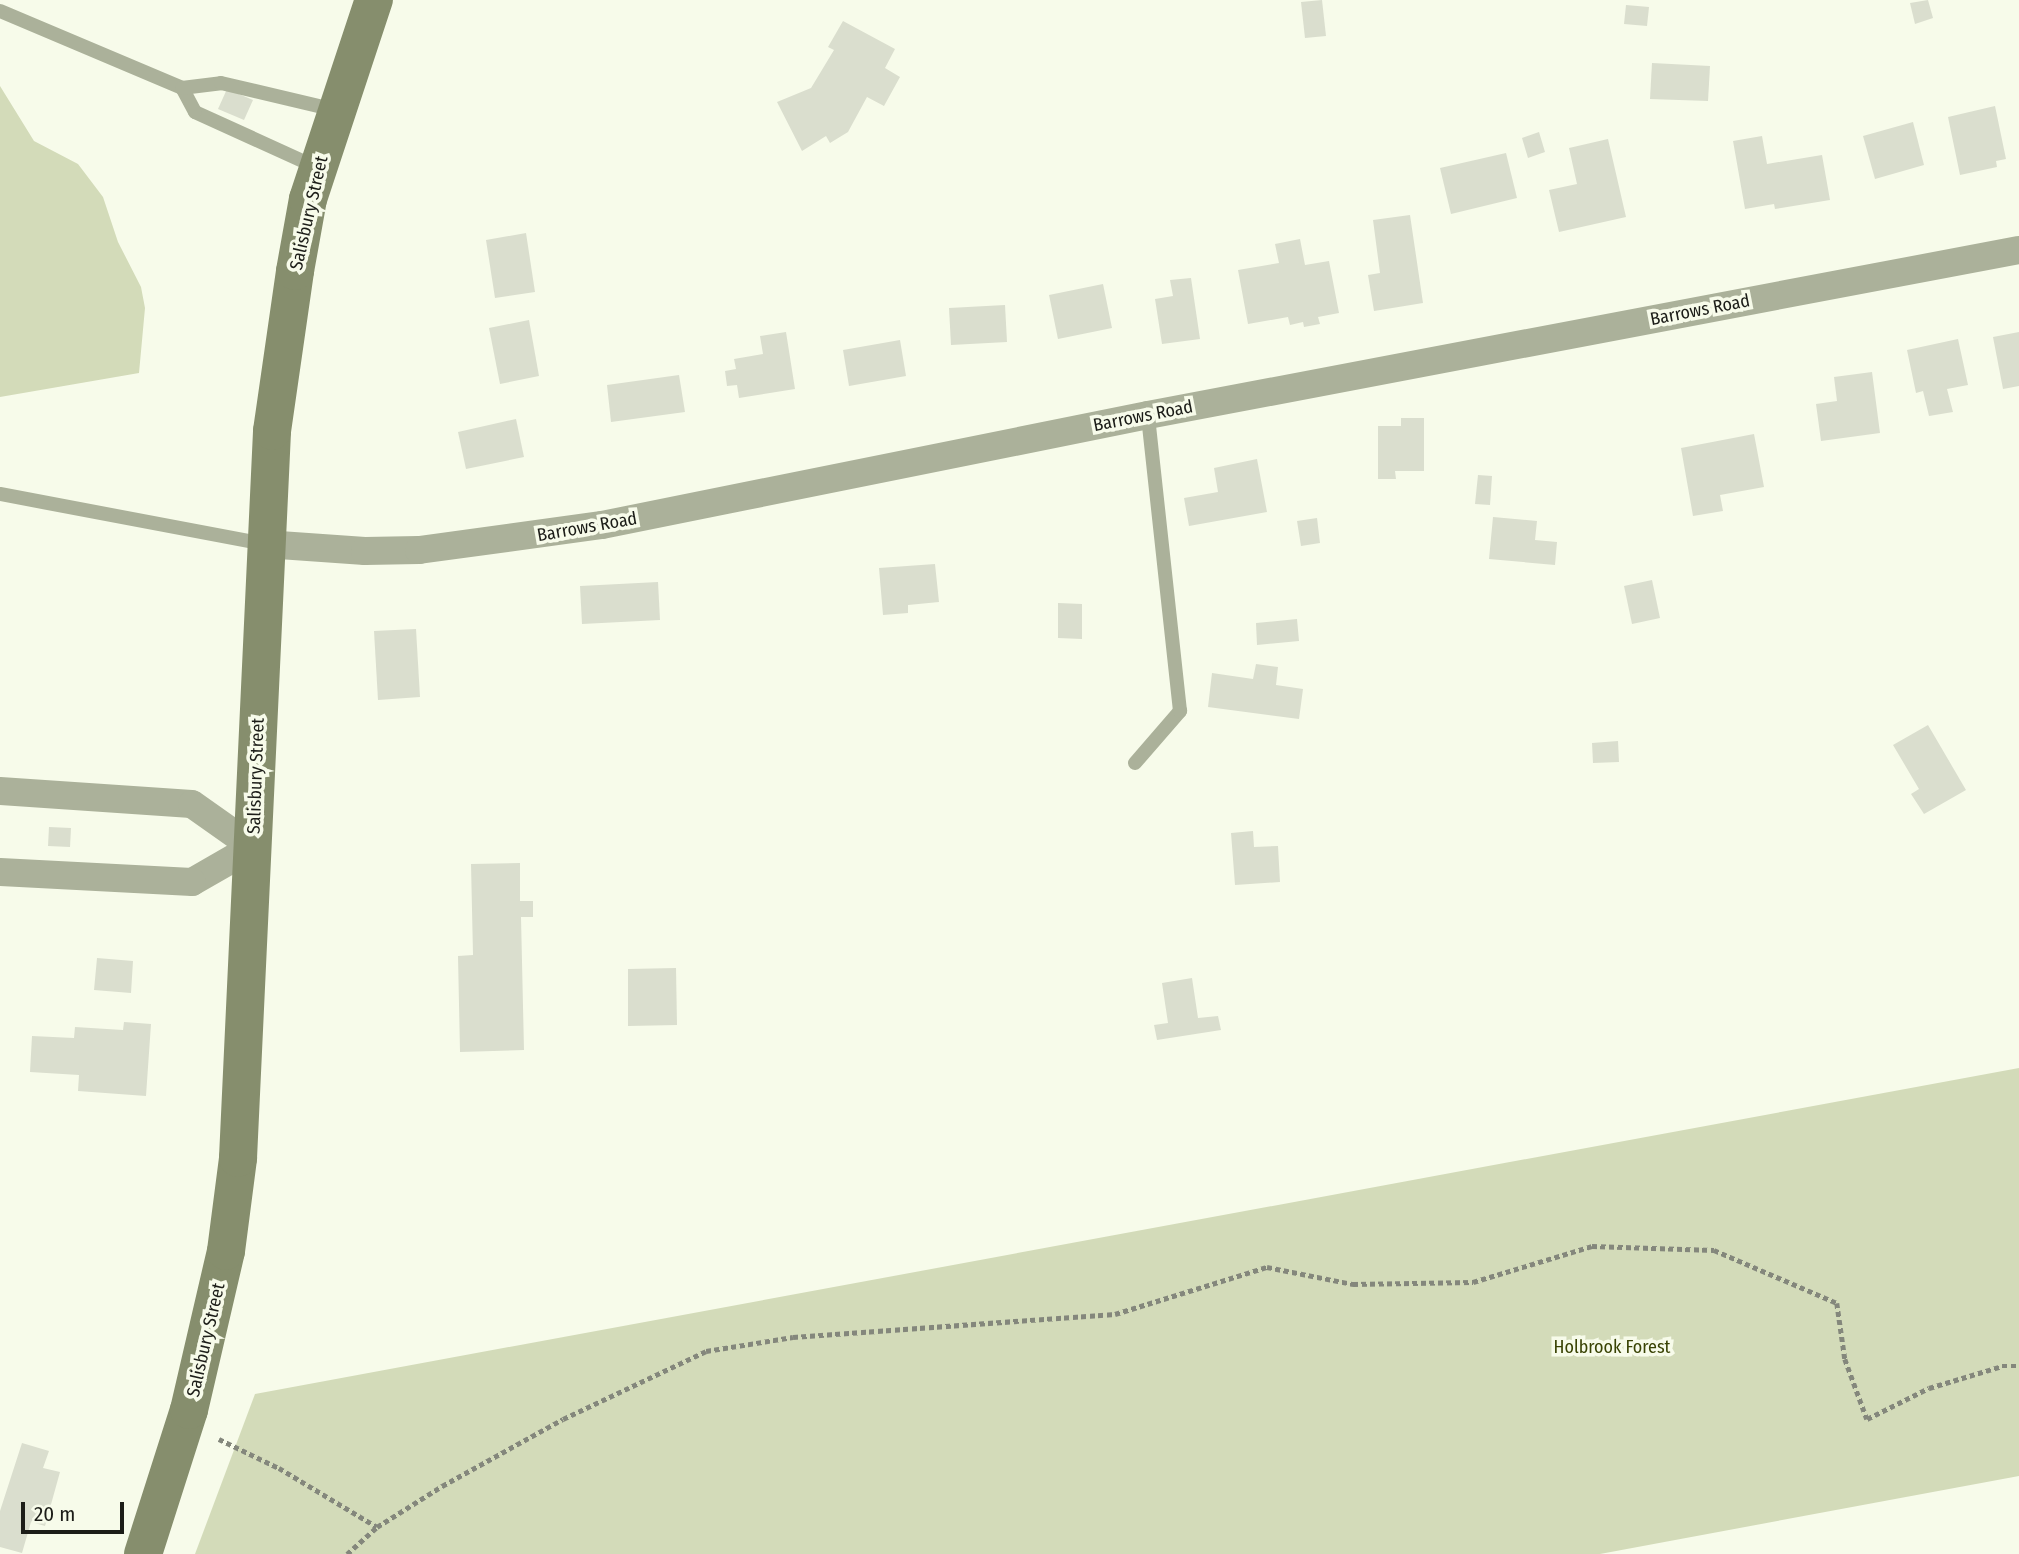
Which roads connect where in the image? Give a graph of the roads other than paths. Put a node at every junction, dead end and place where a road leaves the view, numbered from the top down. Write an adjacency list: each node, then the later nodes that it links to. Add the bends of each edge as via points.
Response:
1 (374, 0): 4 (main road, Salisbury Street)
2 (0, 11): 3 (lane)
3 (182, 88): 4 (lane, via 220,83); 5 (lane, via 195,112)
4 (335, 110): 5 (main road, Salisbury Street)
5 (318, 168): 9 (main road, Salisbury Street, via 295,271 272,431)
6 (2019, 250): 7 (street, Barrows Road)
7 (1148, 415): 9 (street, Barrows Road, via 678,511 526,537 392,550); 10 (lane, via 1180,711)
8 (0, 494): 9 (lane)
9 (265, 544): 12 (main road, Salisbury Street)
10 (1135, 763)
11 (0, 791): 12 (street, via 192,804)
12 (253, 847): 13 (street, via 192,883); 14 (main road, Salisbury Street, via 238,1158 226,1251 185,1423)
13 (0, 872)
14 (143, 1554)

